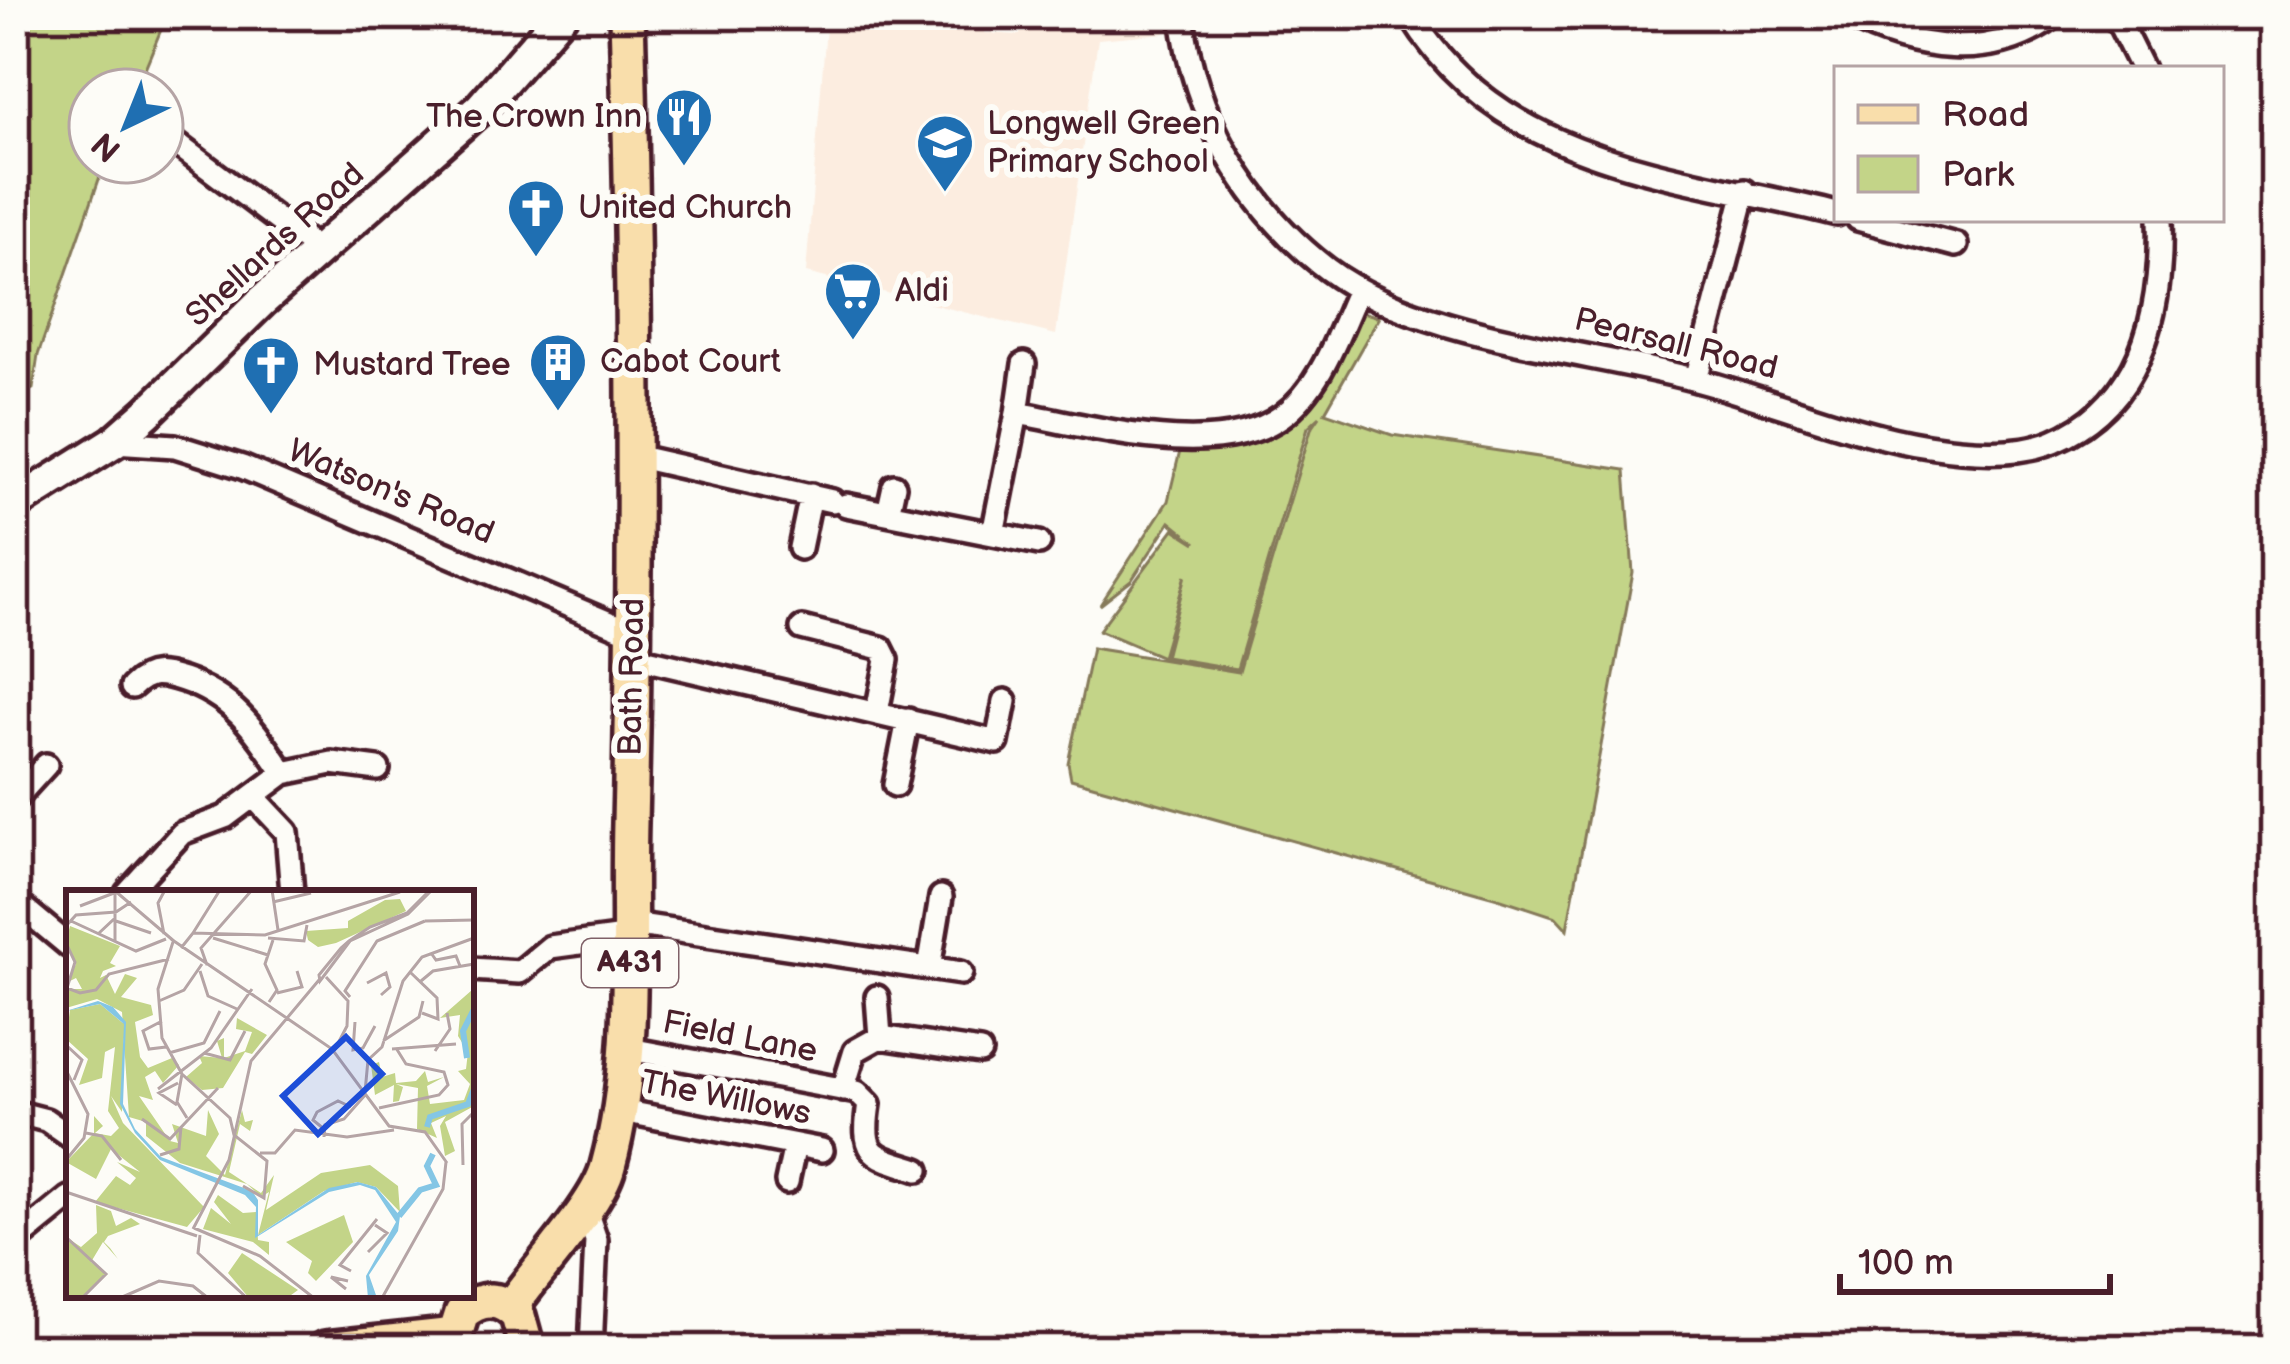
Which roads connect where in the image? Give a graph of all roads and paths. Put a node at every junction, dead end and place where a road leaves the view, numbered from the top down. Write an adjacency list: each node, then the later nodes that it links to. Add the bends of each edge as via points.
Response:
1 (561, 15): 17 (street, Shellards Road, via 480,108)
2 (627, 15): 23 (main road, Bath Road / A431)
3 (1182, 15): 18 (street, Pearsall Road, via 1198,94 1218,140 1275,220)
4 (1410, 15): 12 (street, via 1478,96 1545,139)
5 (1846, 15): 8 (street, via 1891,39)
6 (2056, 15): 8 (street, via 1986,46)
7 (2115, 15): 10 (street)
8 (1929, 46): 9 (street)
9 (1925, 66)
10 (2140, 66)
11 (186, 151): 17 (street)
12 (1745, 191): 13 (street); 20 (street)
13 (1834, 213)
14 (1887, 222): 16 (street)
15 (2160, 222): 20 (street, Pearsall Road, via 2147,345 2124,387 2090,422 2050,442 2002,451 1926,446)
16 (1956, 245)
17 (319, 251): 22 (street, Shellards Road)
18 (1358, 290): 20 (street, Pearsall Road, via 1428,318); 21 (street, via 1322,371 1282,416 1235,438 1199,440)
19 (1024, 364): 21 (street)
20 (1696, 380)
21 (1017, 412): 28 (street)
22 (114, 442): 26 (street, Shellards Road); 32 (street, Watson's Road, via 175,446 242,467)
23 (634, 456): 25 (street); 32 (main road, Bath Road / A431)
24 (894, 486): 27 (street)
25 (829, 500): 27 (street); 30 (street)
26 (15, 504)
27 (888, 513): 28 (street)
28 (993, 534): 29 (street)
29 (1040, 543)
30 (800, 548)
31 (802, 628): 35 (street, via 881,648 887,660)
32 (634, 645): 35 (street, Watson's Road); 47 (main road, Bath Road / A431)
33 (132, 687): 39 (street, via 164,674 216,692 247,718)
34 (1005, 701): 36 (street, Watson's Road, via 997,742)
35 (877, 712): 36 (street, Watson's Road)
36 (908, 720): 40 (street)
37 (46, 765): 41 (street)
38 (378, 769): 39 (street, via 332,763)
39 (284, 773): 42 (street)
40 (895, 785)
41 (15, 799)
42 (255, 799): 43 (street, via 182,833); 44 (street, via 287,832)
43 (131, 890)
44 (292, 890)
45 (941, 897): 49 (street)
46 (15, 901): 48 (street)
47 (631, 930): 49 (street); 50 (street, via 550,947 520,972); 54 (main road, Bath Road / A431)
48 (66, 944)
49 (929, 968): 51 (street)
50 (474, 969)
51 (962, 973)
52 (878, 997): 53 (street)
53 (880, 1037): 55 (street); 56 (street, via 855,1051)
54 (625, 1048): 56 (street, Field Lane); 57 (main road, Bath Road / A431)
55 (980, 1052)
56 (843, 1090): 62 (street, via 869,1104 865,1142 872,1153)
57 (617, 1110): 60 (street, The Willows); 65 (main road, Bath Road / A431, via 608,1166)
58 (15, 1112): 59 (street)
59 (66, 1134)
60 (795, 1145): 61 (street, The Willows); 63 (street)
61 (822, 1150)
62 (918, 1170)
63 (788, 1182)
64 (66, 1200): 66 (street)
65 (585, 1208): 67 (main road, Bath Road / A431); 71 (street, via 596,1240)
66 (15, 1242)
67 (511, 1307): 68 (main road, via 472,1304); 70 (main road, via 522,1324)
68 (457, 1342): 69 (main road)
69 (326, 1349)
70 (520, 1349)
71 (591, 1349)

